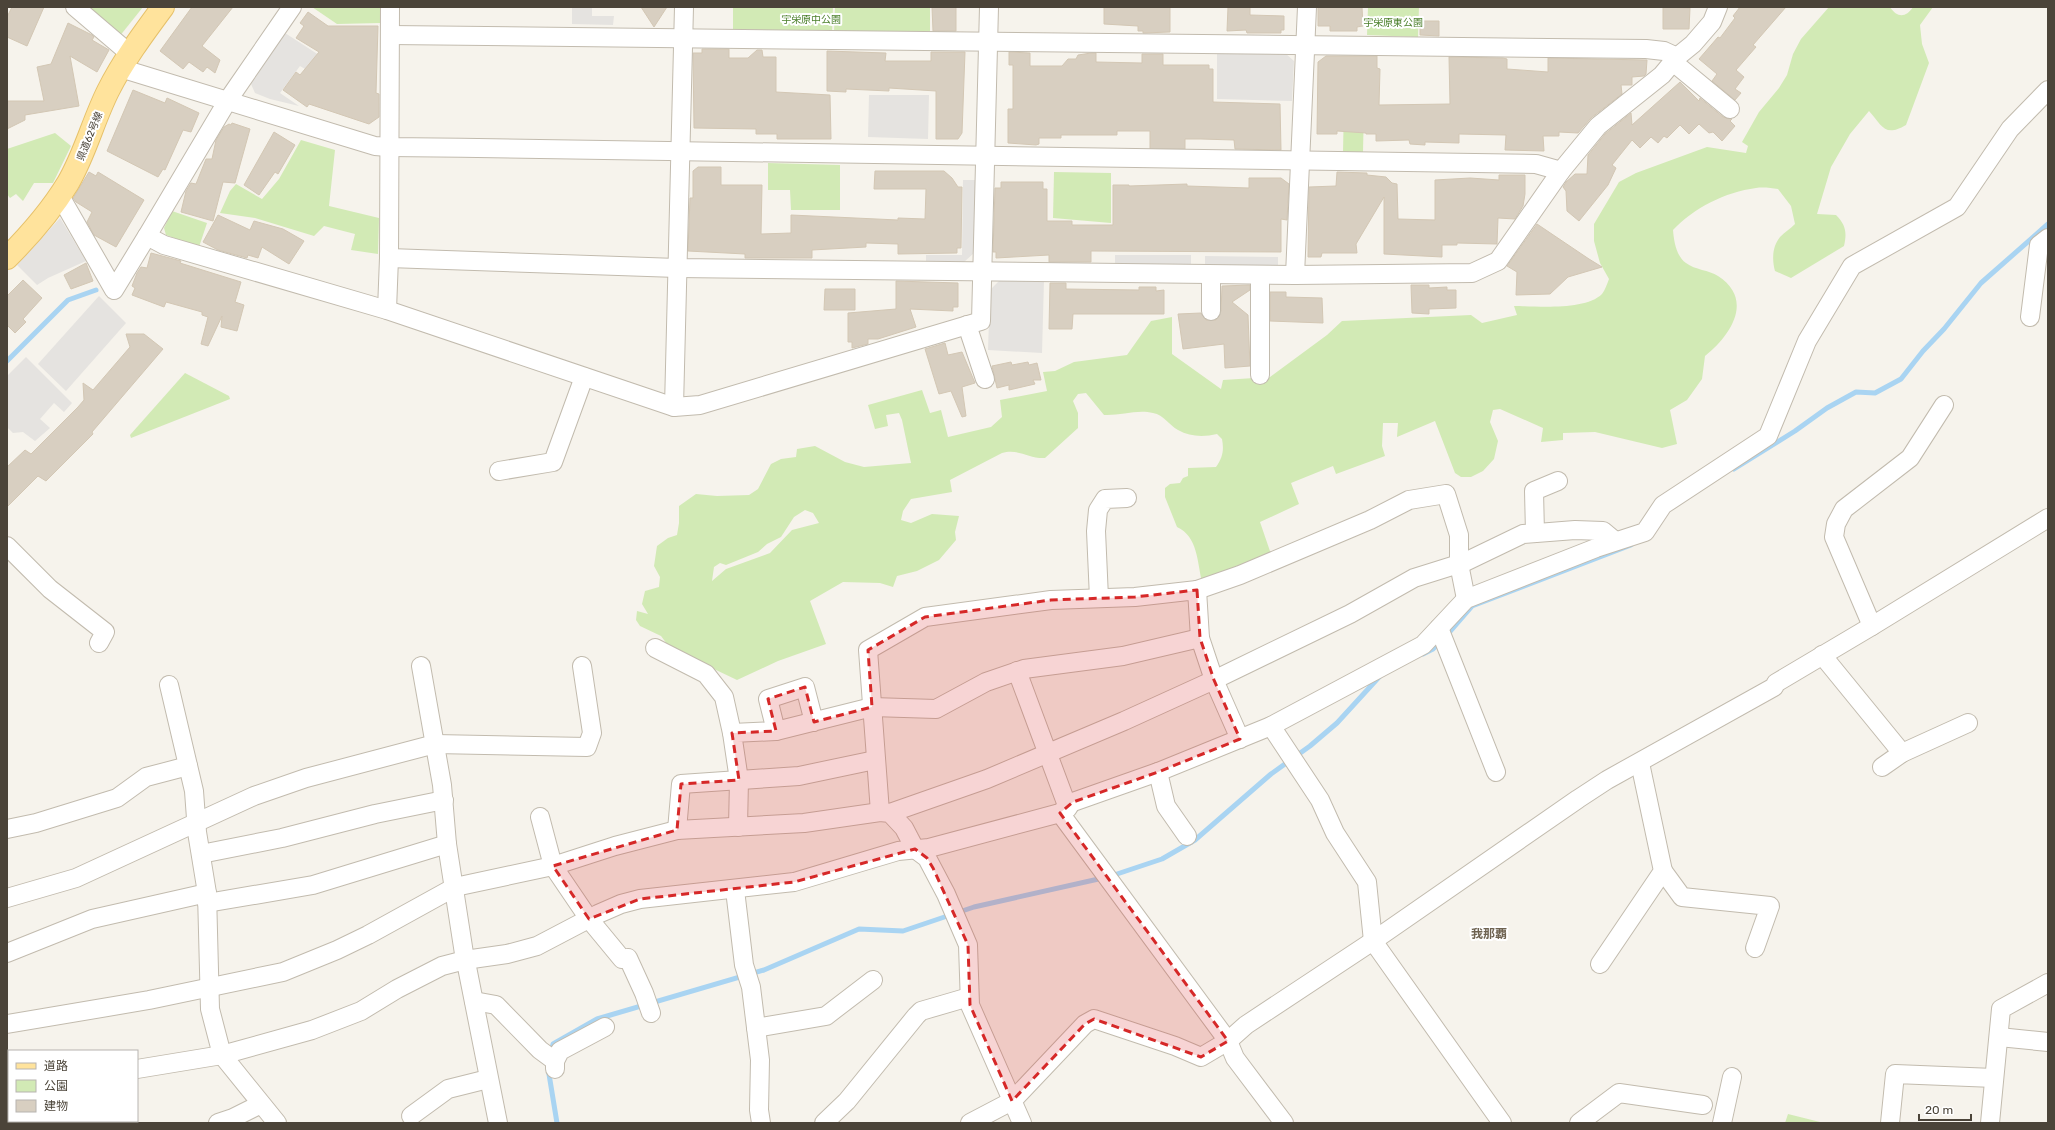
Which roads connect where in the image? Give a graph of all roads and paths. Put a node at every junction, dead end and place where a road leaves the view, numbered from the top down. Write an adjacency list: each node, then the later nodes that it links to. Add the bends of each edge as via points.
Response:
1 (75, 7): 14 (street)
2 (163, 7): 14 (main road, 県道62号線)
3 (292, 7): 16 (street)
4 (390, 7): 9 (street)
5 (684, 7): 10 (street)
6 (989, 7): 11 (street)
7 (1307, 7): 12 (street)
8 (1718, 7): 13 (street, via 1712,22 1693,44)
9 (390, 35): 10 (street); 18 (street)
10 (684, 37): 11 (street); 19 (street)
11 (988, 41): 12 (street); 20 (street)
12 (1306, 46): 13 (street, via 1646,49 1664,51); 21 (street)
13 (1675, 59): 17 (street); 22 (street, via 1662,75 1598,126)
14 (125, 61): 16 (street); 23 (main road, 県道62号線, via 100,109 80,161)
15 (2048, 90): 47 (street, via 2010,129 1957,207 1852,266 1807,341 1768,436 1663,505 1645,532)
16 (228, 100): 18 (street, via 375,146); 24 (street)
17 (1730, 109)
18 (388, 147): 19 (street); 27 (street)
19 (682, 150): 20 (street); 28 (street)
20 (985, 157): 21 (street); 29 (street)
21 (1300, 162): 22 (street, via 1536,164); 32 (street)
22 (1561, 171): 32 (street, via 1498,262 1472,273)
23 (60, 196): 24 (street, via 114,290); 26 (main road, 県道62号線)
24 (146, 236): 33 (street, via 164,245)
25 (2048, 238): 35 (street, via 2039,245)
26 (7, 258)
27 (389, 258): 28 (street); 33 (street)
28 (677, 268): 29 (street); 41 (street)
29 (982, 272): 30 (street); 36 (street, via 982,320)
30 (1211, 274): 31 (street); 34 (street)
31 (1260, 275): 32 (street); 37 (street)
32 (1295, 275)
33 (387, 310): 38 (street)
34 (1211, 311)
35 (2030, 317)
36 (967, 325): 39 (street); 41 (street, via 700,405)
37 (1260, 375)
38 (584, 377): 41 (street); 42 (street, via 553,462)
39 (985, 379)
40 (1944, 405): 53 (street, via 1910,458 1844,509 1836,524 1834,537)
41 (674, 407)
42 (499, 471)
43 (1558, 481): 46 (street, via 1534,491)
44 (1127, 498): 51 (street, via 1106,499 1098,510 1096,531)
45 (2048, 518): 53 (street)
46 (1535, 533): 47 (street, via 1603,531); 49 (street, via 1523,534)
47 (1615, 541): 52 (street)
48 (7, 546): 56 (street, via 50,589 104,632)
49 (1459, 564): 50 (street, via 1459,535 1446,494 1409,500 1370,520 1240,575); 52 (street); 62 (street, via 1414,578 1350,614)
50 (1197, 590): 51 (street); 55 (street)
51 (1100, 598): 64 (street, via 1051,600 925,617 868,650)
52 (1466, 599): 54 (street)
53 (1872, 626): 58 (street)
54 (1439, 629): 67 (street, via 1423,645); 79 (street)
55 (1200, 638): 61 (street, via 1123,656); 62 (street)
56 (98, 643)
57 (655, 648): 69 (street, via 706,674 724,697)
58 (1822, 655): 72 (street); 75 (street, via 1776,683 1774,687)
59 (421, 666): 71 (street)
60 (582, 666): 71 (street, via 592,732 587,747)
61 (1018, 672): 64 (street, via 986,682 936,709); 73 (street)
62 (1214, 680): 70 (street); 73 (street)
63 (169, 685): 76 (street)
64 (872, 707): 65 (street); 74 (street)
65 (814, 722): 68 (street); 68 (street, via 805,686 768,699)
66 (1968, 723): 72 (street)
67 (1271, 726): 70 (street); 100 (street, via 1320,800 1335,833 1366,882)
68 (776, 731): 69 (street)
69 (732, 733): 80 (street)
70 (1240, 739): 78 (street)
71 (435, 744): 81 (street); 85 (street, via 306,778 254,796)
72 (1902, 752): 77 (street)
73 (1048, 754): 82 (street); 83 (street, via 987,779)
74 (875, 760): 80 (street, via 799,776); 83 (street)
75 (1640, 764): 94 (street); 100 (street, via 1578,798)
76 (188, 766): 85 (street); 87 (street, via 146,777 117,798 36,823)
77 (1882, 767)
78 (1158, 772): 82 (street, via 1073,802); 89 (street, via 1166,806)
79 (1496, 772)
80 (739, 780): 86 (street); 88 (street, via 681,784)
81 (444, 800): 90 (street); 92 (street)
82 (1064, 811): 91 (street, via 929,848); 115 (street, via 1115,887)
83 (885, 812): 86 (street, via 804,823); 91 (street, via 904,828)
84 (540, 817): 93 (street)
85 (197, 822): 92 (street); 97 (street, via 76,878)
86 (738, 827): 88 (street)
87 (7, 829)
88 (677, 830): 93 (street)
89 (1187, 836)
90 (447, 844): 95 (street); 98 (street, via 313,885)
91 (915, 849): 96 (street, via 794,882); 108 (street, via 927,858 968,945)
92 (201, 854): 98 (street)
93 (552, 866): 95 (street); 99 (street)
94 (1663, 871): 101 (street, via 1682,897 1770,906); 104 (street)
95 (455, 887): 103 (street); 107 (street, via 368,935 283,972)
96 (735, 890): 99 (street, via 640,900 621,904); 113 (street, via 744,966 751,987)
97 (7, 898)
98 (207, 898): 102 (street, via 92,919); 107 (street)
99 (589, 919): 103 (street, via 537,946); 110 (street, via 622,958 628,958)
100 (1372, 941): 115 (street, via 1246,1025); 134 (street)
101 (1755, 948)
102 (7, 953)
103 (466, 963): 109 (street); 117 (street, via 442,966 397,989 361,1012 312,1030)
104 (1600, 964)
105 (873, 980): 113 (street, via 826,1016)
106 (2048, 983): 114 (street, via 2001,1009)
107 (208, 987): 111 (street, via 75,1014); 117 (street, via 210,1009)
108 (969, 997): 122 (street, via 970,1005); 130 (street, via 921,1011 847,1101)
109 (474, 1001): 112 (street, via 496,1005 555,1065 560,1050); 121 (street)
110 (651, 1014)
111 (7, 1024)
112 (605, 1027)
113 (756, 1028): 129 (street, via 760,1060)
114 (1999, 1037): 116 (street); 120 (street)
115 (1228, 1041): 122 (street, via 1201,1057 1094,1019 1085,1024); 133 (street, via 1235,1058)
116 (2048, 1042)
117 (222, 1056): 118 (street); 123 (street)
118 (138, 1069)
119 (1732, 1077): 136 (street)
120 (1994, 1078): 137 (street, via 1896,1074); 138 (street)
121 (488, 1079): 125 (street, via 448,1089); 128 (street)
122 (1012, 1101): 131 (street); 132 (street)
123 (261, 1104): 126 (street); 127 (street)
124 (1703, 1105): 135 (street, via 1619,1093)
125 (411, 1116)
126 (218, 1123)
127 (276, 1123)
128 (498, 1123)
129 (761, 1123)
130 (824, 1123)
131 (970, 1123)
132 (1022, 1123)
133 (1284, 1123)
134 (1502, 1123)
135 (1579, 1123)
136 (1722, 1123)
137 (1890, 1123)
138 (1990, 1123)

